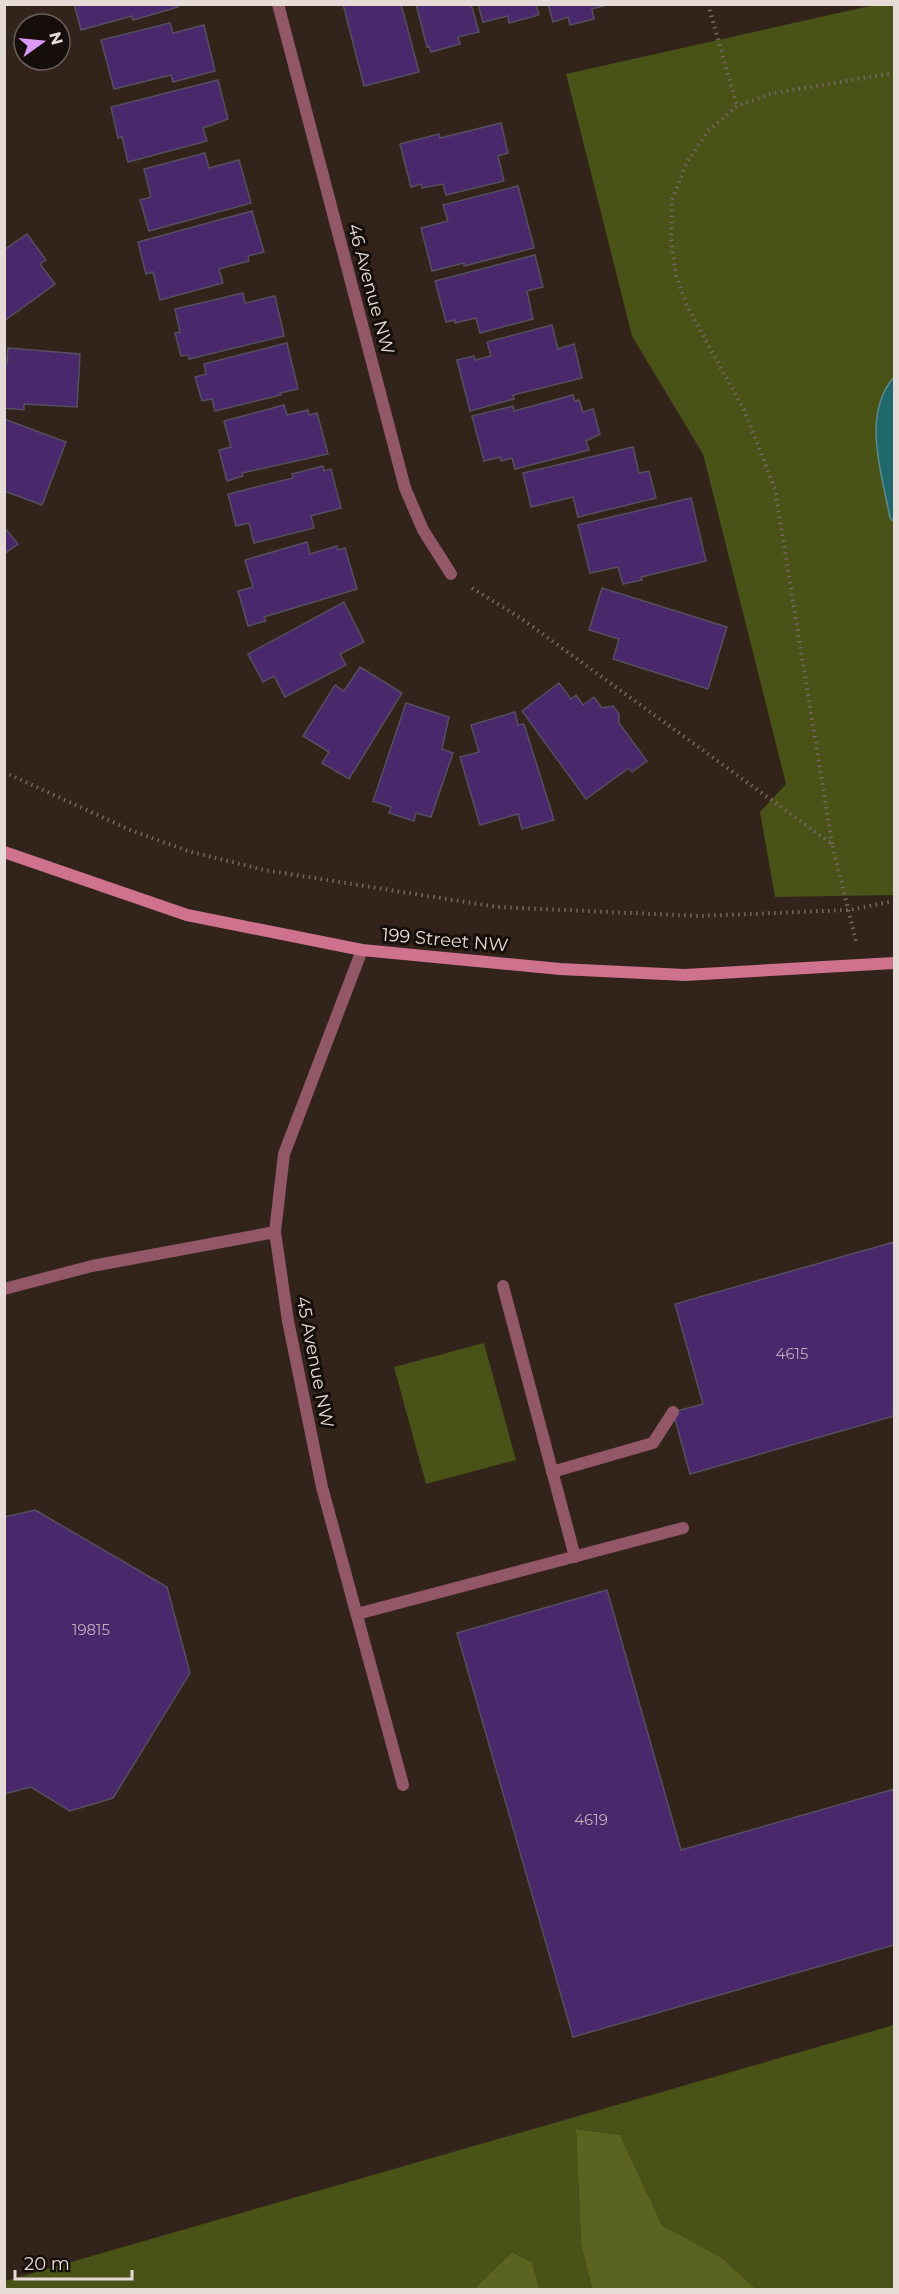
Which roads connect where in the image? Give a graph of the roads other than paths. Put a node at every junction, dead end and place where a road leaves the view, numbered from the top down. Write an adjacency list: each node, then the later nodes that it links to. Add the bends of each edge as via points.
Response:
1 (278, 4): 2 (street, 46 Avenue NW, via 405,488 423,530)
2 (452, 574)
3 (4, 852): 4 (main road, 199 Street NW, via 187,915)
4 (362, 950): 5 (main road, 199 Street NW, via 560,969 685,975); 6 (street, 45 Avenue NW, via 284,1154)
5 (894, 963)
6 (274, 1232): 8 (street, via 92,1266); 13 (street, 45 Avenue NW, via 302,1398)
7 (502, 1286): 10 (street)
8 (4, 1289)
9 (673, 1412): 10 (street, via 653,1443)
10 (552, 1472): 12 (street)
11 (683, 1528): 12 (street)
12 (575, 1557): 13 (street)
13 (357, 1614): 14 (street, 45 Avenue NW)
14 (403, 1785)

